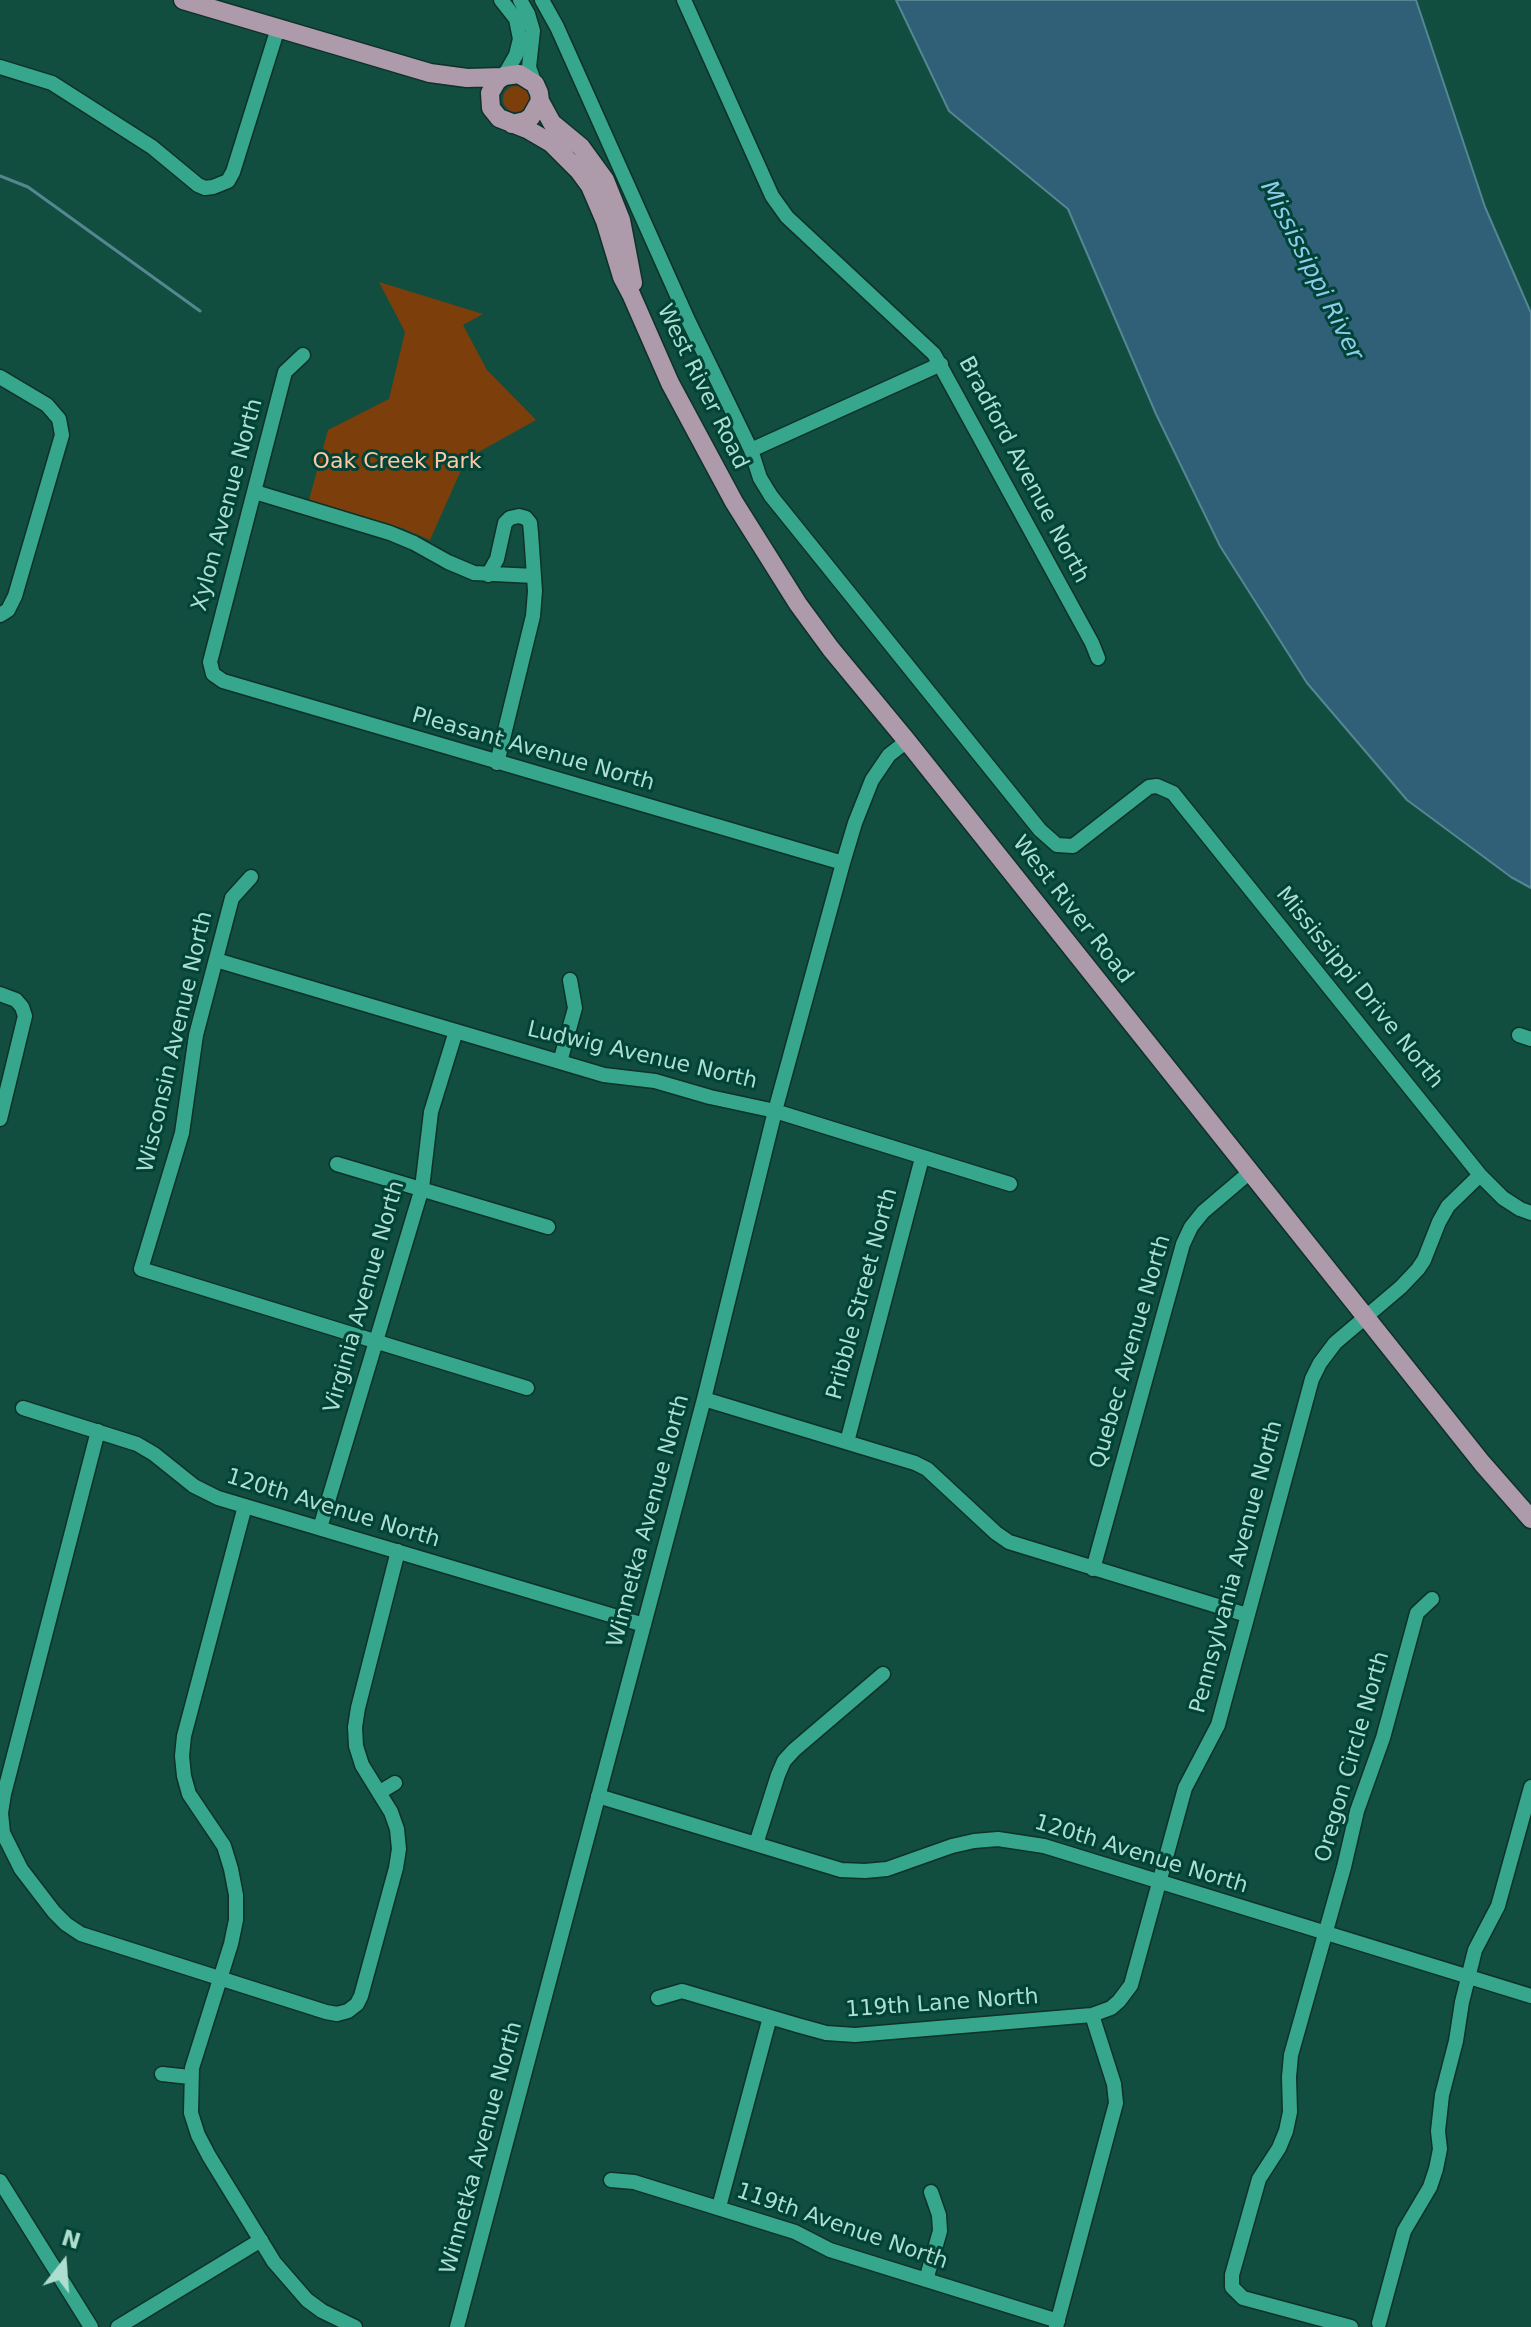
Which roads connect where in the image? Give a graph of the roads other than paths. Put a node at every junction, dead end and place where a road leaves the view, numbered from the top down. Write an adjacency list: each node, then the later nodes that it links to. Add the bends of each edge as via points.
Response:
1 (183, 0): 6 (main road)
2 (501, 0): 9 (street, via 516,19 520,39)
3 (520, 0): 10 (street, via 533,31 529,67)
4 (542, 0): 17 (street, West River Road)
5 (684, 0): 15 (street, Bradford Avenue North, via 772,196 787,217)
6 (278, 28): 7 (street, via 235,169 228,181 205,188 61,89); 8 (main road)
7 (0, 67)
8 (430, 73): 9 (main road); 11 (main road, via 480,95)
9 (504, 76): 10 (main road, via 519,74); 11 (main road, via 492,87)
10 (537, 92): 12 (main road, via 531,117); 13 (main road, West River Road, via 552,123 590,156 610,191 625,235)
11 (491, 108): 12 (main road)
12 (512, 124): 13 (main road, West River Road, via 551,143 585,178)
13 (631, 294): 24 (main road, West River Road, via 670,383 747,525 798,604)
14 (303, 355): 18 (street, Xylon Avenue North, via 285,372)
15 (941, 364): 17 (street); 22 (street, Bradford Avenue North)
16 (0, 377): 21 (street, via 47,405 59,419 62,435 15,596)
17 (751, 450): 26 (street, West River Road, via 760,478 794,528 1057,845 1073,846 1137,795)
18 (255, 492): 19 (street, via 390,533 460,568); 23 (street, Xylon Avenue North, via 210,662)
19 (488, 575): 20 (street); 20 (street, via 505,523 519,516 530,523)
20 (534, 576): 25 (street, via 533,616)
21 (0, 615)
22 (1098, 658)
23 (213, 674): 25 (street, Pleasant Avenue North)
24 (907, 741): 27 (street, Winnetka Avenue North, via 889,755 872,780); 38 (main road, West River Road)
25 (497, 763): 27 (street, Pleasant Avenue North)
26 (1157, 786): 39 (street, Mississippi Drive North, via 1181,802)
27 (843, 863): 34 (street, Winnetka Avenue North)
28 (251, 877): 29 (street, Wisconsin Avenue North, via 232,898)
29 (216, 960): 32 (street, Ludwig Avenue North); 45 (street, Wisconsin Avenue North, via 193,1048 182,1133 141,1269)
30 (570, 980): 33 (street, via 575,1008)
31 (0, 994): 35 (street, via 16,1000 25,1016)
32 (456, 1031): 33 (street, Ludwig Avenue North); 41 (street, Virginia Avenue North, via 431,1112)
33 (560, 1062): 34 (street, Ludwig Avenue North)
34 (775, 1111): 36 (street, Ludwig Avenue North); 47 (street, Winnetka Avenue North)
35 (0, 1119)
36 (922, 1158): 40 (street, Ludwig Avenue North); 50 (street, Pribble Street North)
37 (337, 1164): 41 (street)
38 (1250, 1172): 44 (main road, West River Road); 55 (street, Quebec Avenue North, via 1203,1212 1183,1244)
39 (1480, 1175): 42 (street, Mississippi Drive North, via 1503,1198); 44 (street, Pennsylvania Avenue North, via 1448,1206 1418,1269)
40 (1010, 1184)
41 (422, 1188): 43 (street); 45 (street, Virginia Avenue North)
42 (1531, 1213)
43 (548, 1227)
44 (1366, 1316): 52 (main road, West River Road); 57 (street, Pennsylvania Avenue North, via 1335,1343 1312,1379)
45 (374, 1342): 46 (street); 53 (street, Virginia Avenue North)
46 (527, 1388)
47 (704, 1399): 50 (street); 58 (street, Winnetka Avenue North)
48 (23, 1408): 49 (street, 120th Avenue North)
49 (98, 1431): 51 (street, 120th Avenue North, via 145,1449 207,1493); 68 (street, via 4,1794 3,1833 21,1869 66,1924 99,1941)
50 (847, 1442): 55 (street, via 927,1469 1009,1542)
51 (245, 1506): 53 (street, 120th Avenue North); 68 (street, via 182,1756 189,1794 224,1846 234,1882 236,1920)
52 (1531, 1519)
53 (320, 1528): 54 (street, 120th Avenue North)
54 (398, 1551): 58 (street, 120th Avenue North); 62 (street, via 355,1727 362,1765)
55 (1093, 1569): 57 (street)
56 (1432, 1599): 66 (street, Oregon Circle North, via 1417,1613)
57 (1247, 1615): 65 (street, Pennsylvania Avenue North, via 1218,1725 1185,1788)
58 (644, 1625): 63 (street, Winnetka Avenue North)
59 (883, 1674): 64 (street, via 784,1761)
60 (395, 1783): 62 (street)
61 (1531, 1787): 67 (street, via 1498,1906 1475,1950)
62 (380, 1792): 68 (street, via 397,1829 399,1849 357,2004 337,2014 326,2012)
63 (598, 1796): 64 (street, 120th Avenue North); 86 (street, Winnetka Avenue North)
64 (756, 1844): 65 (street, 120th Avenue North, via 819,1865 865,1871 974,1841 1020,1841)
65 (1159, 1882): 66 (street, 120th Avenue North); 71 (street, Pennsylvania Avenue North, via 1131,1985 1111,2008)
66 (1325, 1933): 67 (street, 120th Avenue North); 87 (street, Oregon Circle North, via 1291,2055 1286,2131 1259,2179 1232,2287 1249,2300)
67 (1468, 1977): 69 (street, 120th Avenue North); 82 (street, via 1442,2095 1436,2169 1404,2231)
68 (220, 1978): 74 (street)
69 (1531, 1996)
70 (658, 1998): 72 (street, 119th Lane North, via 682,1991)
71 (1092, 2015): 72 (street, 119th Lane North, via 855,2035 826,2033); 81 (street, via 1116,2103)
72 (770, 2017): 78 (street)
73 (162, 2074): 74 (street)
74 (190, 2077): 79 (street, via 198,2135)
75 (611, 2180): 78 (street, 119th Avenue North)
76 (0, 2181): 83 (street)
77 (931, 2192): 80 (street, via 940,2231)
78 (719, 2207): 80 (street, 119th Avenue North)
79 (261, 2240): 84 (street); 85 (street, via 307,2300)
80 (926, 2280): 81 (street, 119th Avenue North)
81 (1057, 2324)
82 (1379, 2326)
83 (91, 2327)
84 (118, 2327)
85 (355, 2327)
86 (457, 2327)
87 (1351, 2327)

